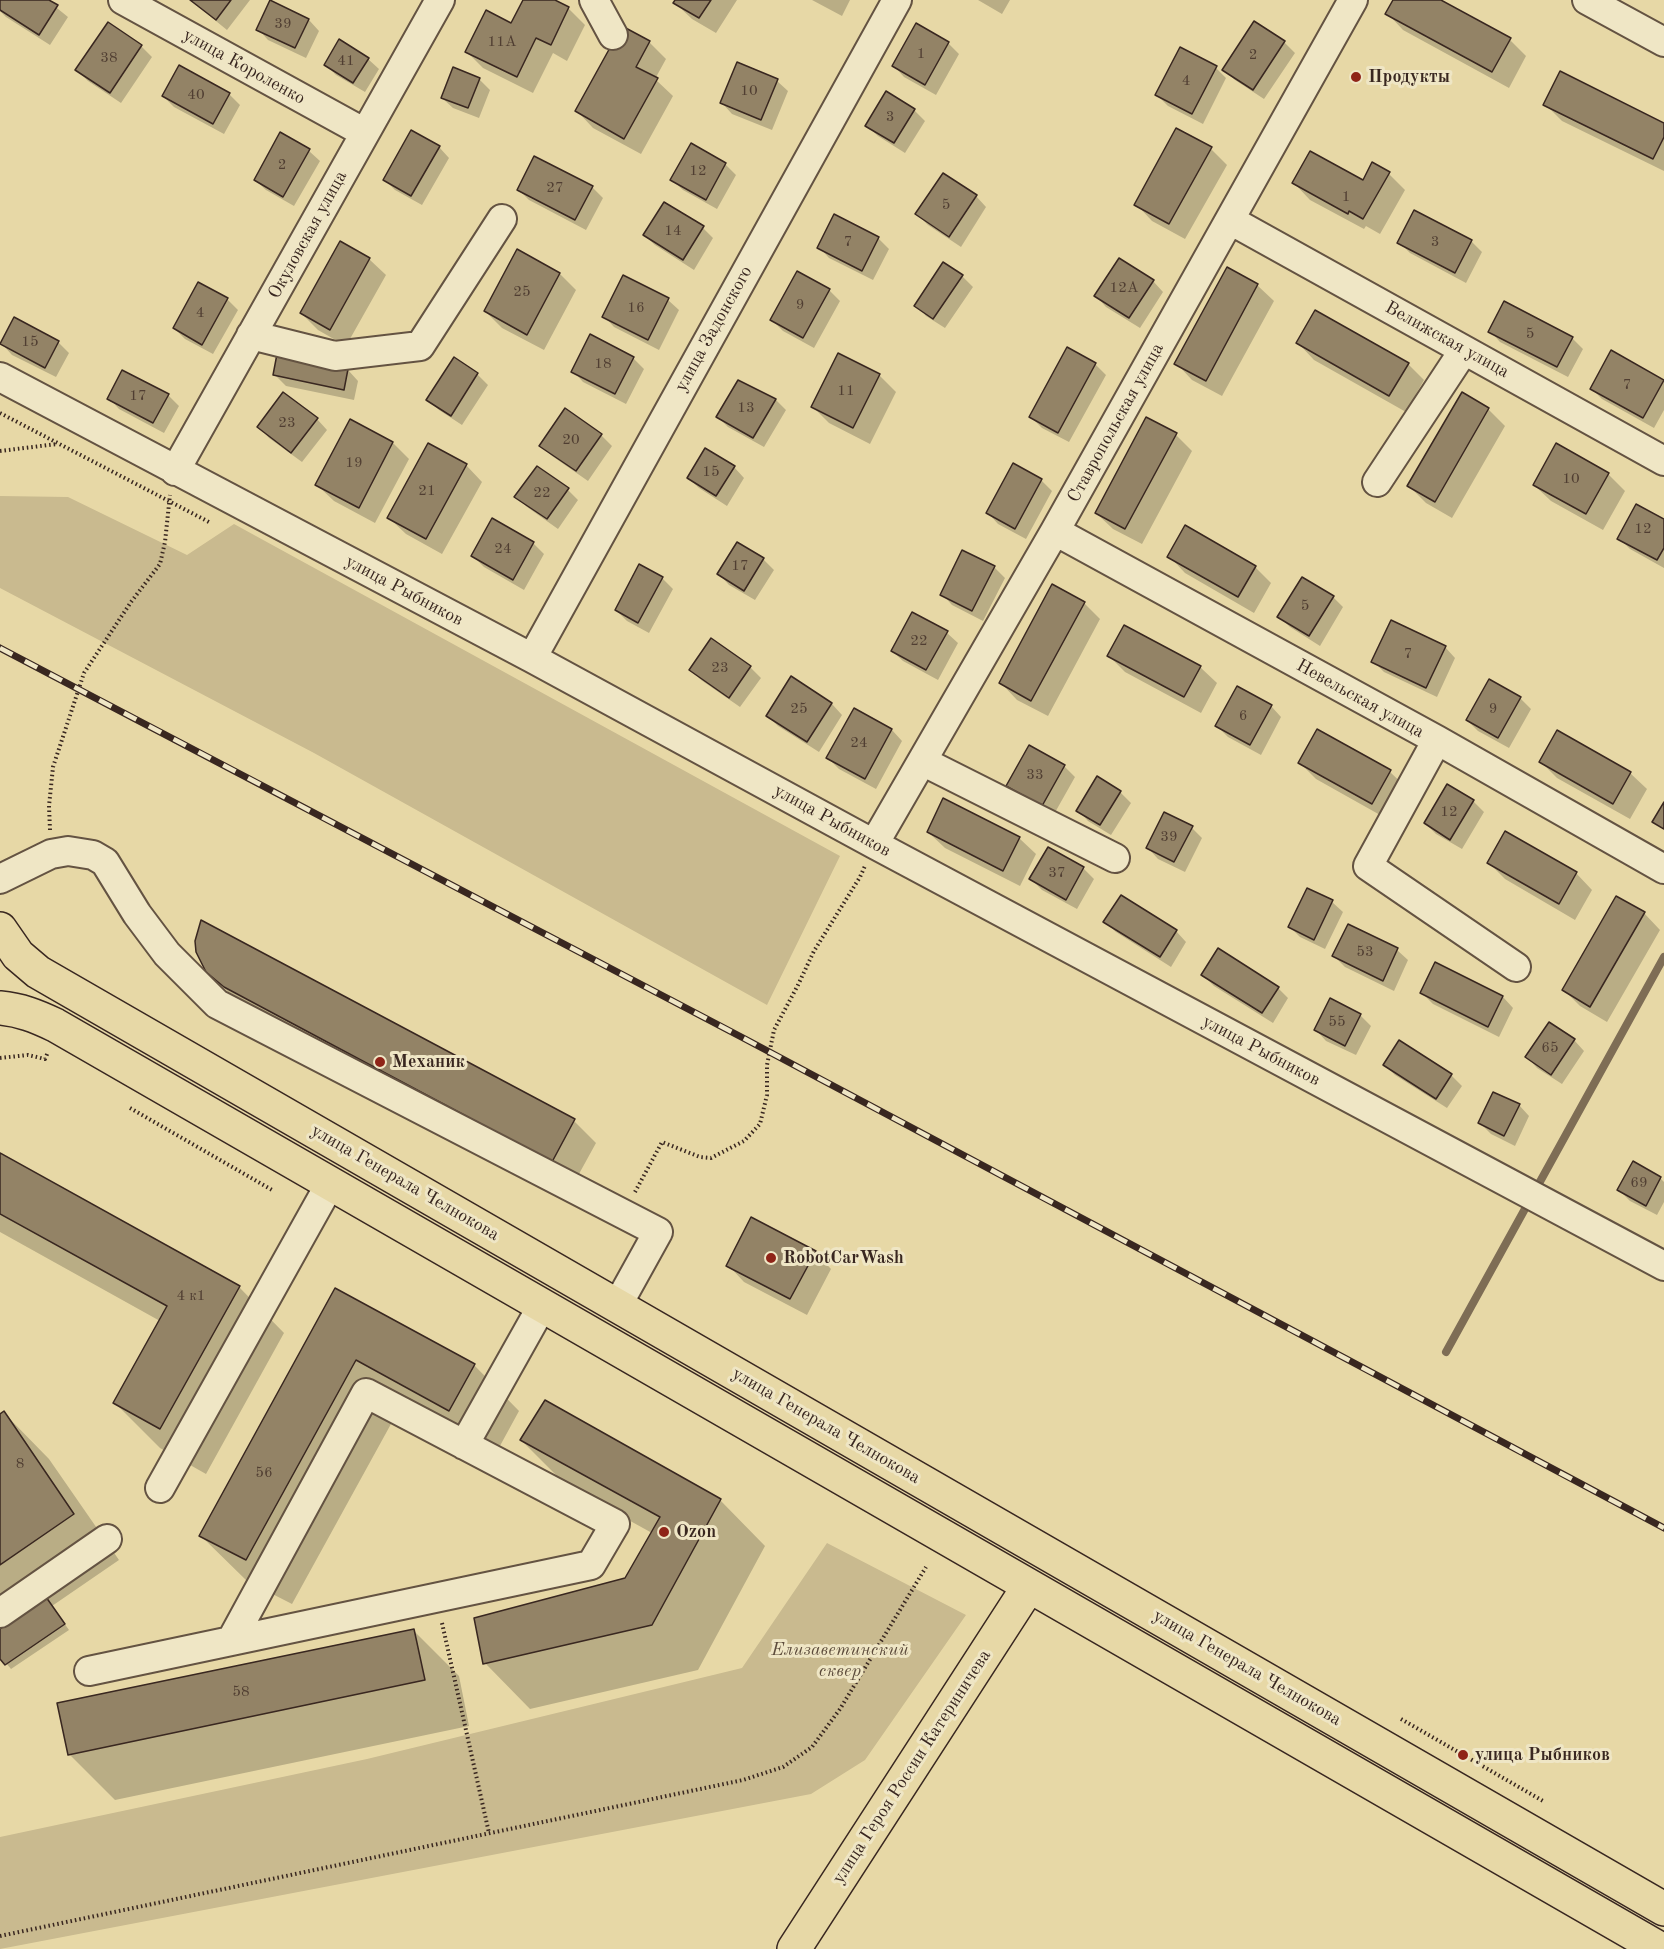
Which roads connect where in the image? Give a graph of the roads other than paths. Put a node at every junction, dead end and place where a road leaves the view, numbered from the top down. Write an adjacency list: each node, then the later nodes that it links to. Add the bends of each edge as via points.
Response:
1 (123, 0): 9 (street, улица Короленко)
2 (440, 0): 9 (street, Окуловская улица)
3 (594, 0): 7 (street)
4 (897, 0): 19 (street, улица Задонского)
5 (1353, 0): 11 (street, Ставропольская улица)
6 (1587, 0): 8 (street)
7 (613, 35)
8 (1664, 42)
9 (365, 134): 12 (street, Окуловская улица)
10 (502, 219): 12 (street, via 420,346 335,356)
11 (1230, 220): 13 (street, Велижская улица); 18 (street, Ставропольская улица)
12 (251, 335): 16 (street, Окуловская улица)
13 (1464, 350): 15 (street, Велижская улица); 17 (street)
14 (0, 377): 16 (street, улица Рыбников)
15 (1664, 461)
16 (175, 471): 19 (street, улица Рыбников)
17 (1377, 482)
18 (1055, 531): 20 (street, Невельская улица); 21 (street, Ставропольская улица)
19 (532, 658): 22 (street, улица Рыбников)
20 (1437, 740): 24 (street, Невельская улица); 27 (street, via 1368,866)
21 (922, 761): 22 (street, Ставропольская улица); 23 (street)
22 (874, 844): 30 (street, улица Рыбников)
23 (1115, 858)
24 (1664, 869)
25 (0, 879): 32 (street, via 51,855 68,851 93,855 105,862 167,954 217,1004 658,1232)
26 (0, 929): 32 (main road, улица Генерала Челнокова, via 18,955 38,972)
27 (1516, 967)
28 (0, 1008): 29 (main road, улица Генерала Челнокова, via 35,1015 55,1025)
29 (330, 1184): 31 (main road, улица Генерала Челнокова); 34 (street)
30 (1664, 1266)
31 (542, 1306): 33 (street); 36 (main road, улица Генерала Челнокова)
32 (617, 1306): 40 (main road, улица Генерала Челнокова)
33 (464, 1445): 38 (street, via 366,1393); 38 (street, via 615,1524 591,1565)
34 (160, 1488)
35 (107, 1539): 37 (street)
36 (1029, 1586): 41 (main road, улица Героя России Катериничева); 42 (main road, улица Генерала Челнокова)
37 (0, 1613)
38 (231, 1641): 39 (street)
39 (89, 1671)
40 (1664, 1909)
41 (794, 1949)
42 (1660, 1949)

